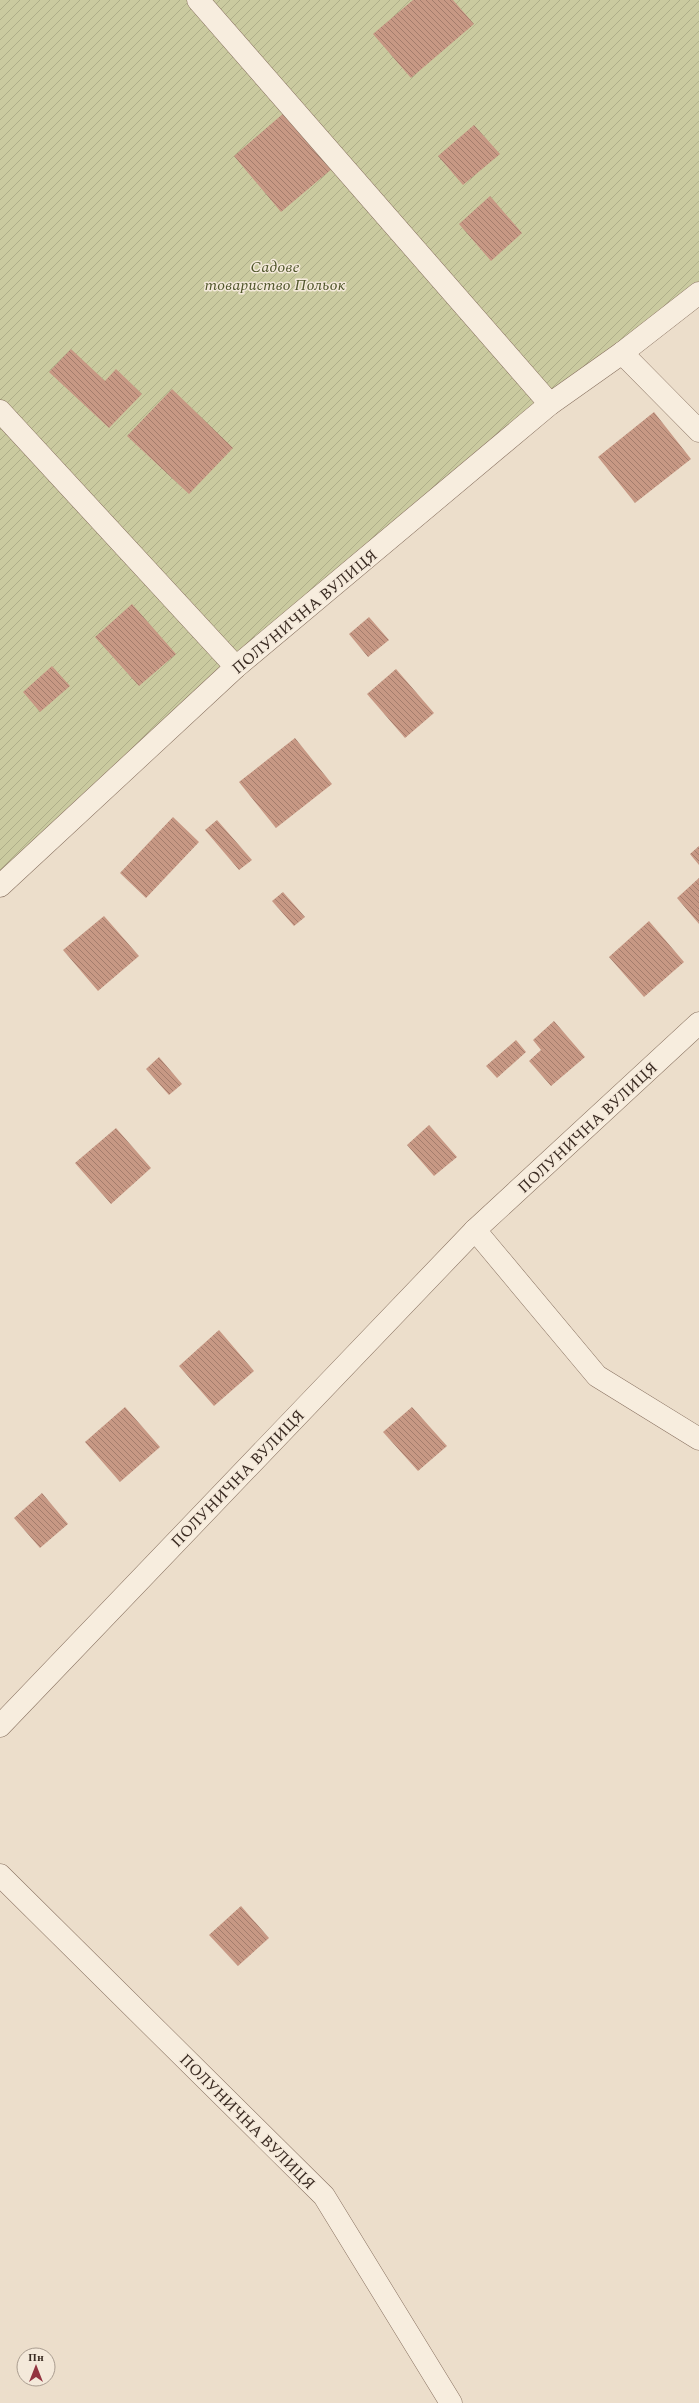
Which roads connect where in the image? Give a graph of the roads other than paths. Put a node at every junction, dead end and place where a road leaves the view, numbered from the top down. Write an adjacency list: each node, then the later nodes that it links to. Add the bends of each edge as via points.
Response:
1 (198, 0): 4 (street)
2 (699, 293): 3 (street, ПОЛУНИЧНА ВУЛИЦЯ)
3 (622, 353): 4 (street, ПОЛУНИЧНА ВУЛИЦЯ); 6 (street)
4 (550, 404): 7 (street, ПОЛУНИЧНА ВУЛИЦЯ)
5 (0, 411): 7 (street)
6 (699, 431)
7 (236, 667): 8 (street, ПОЛУНИЧНА ВУЛИЦЯ)
8 (0, 886)
9 (699, 1023): 10 (street, ПОЛУНИЧНА ВУЛИЦЯ)
10 (475, 1230): 11 (street, via 597,1376); 12 (street, ПОЛУНИЧНА ВУЛИЦЯ)
11 (699, 1439)
12 (0, 1726)
13 (0, 1875): 14 (street, ПОЛУНИЧНА ВУЛИЦЯ, via 324,2196)
14 (451, 2403)

